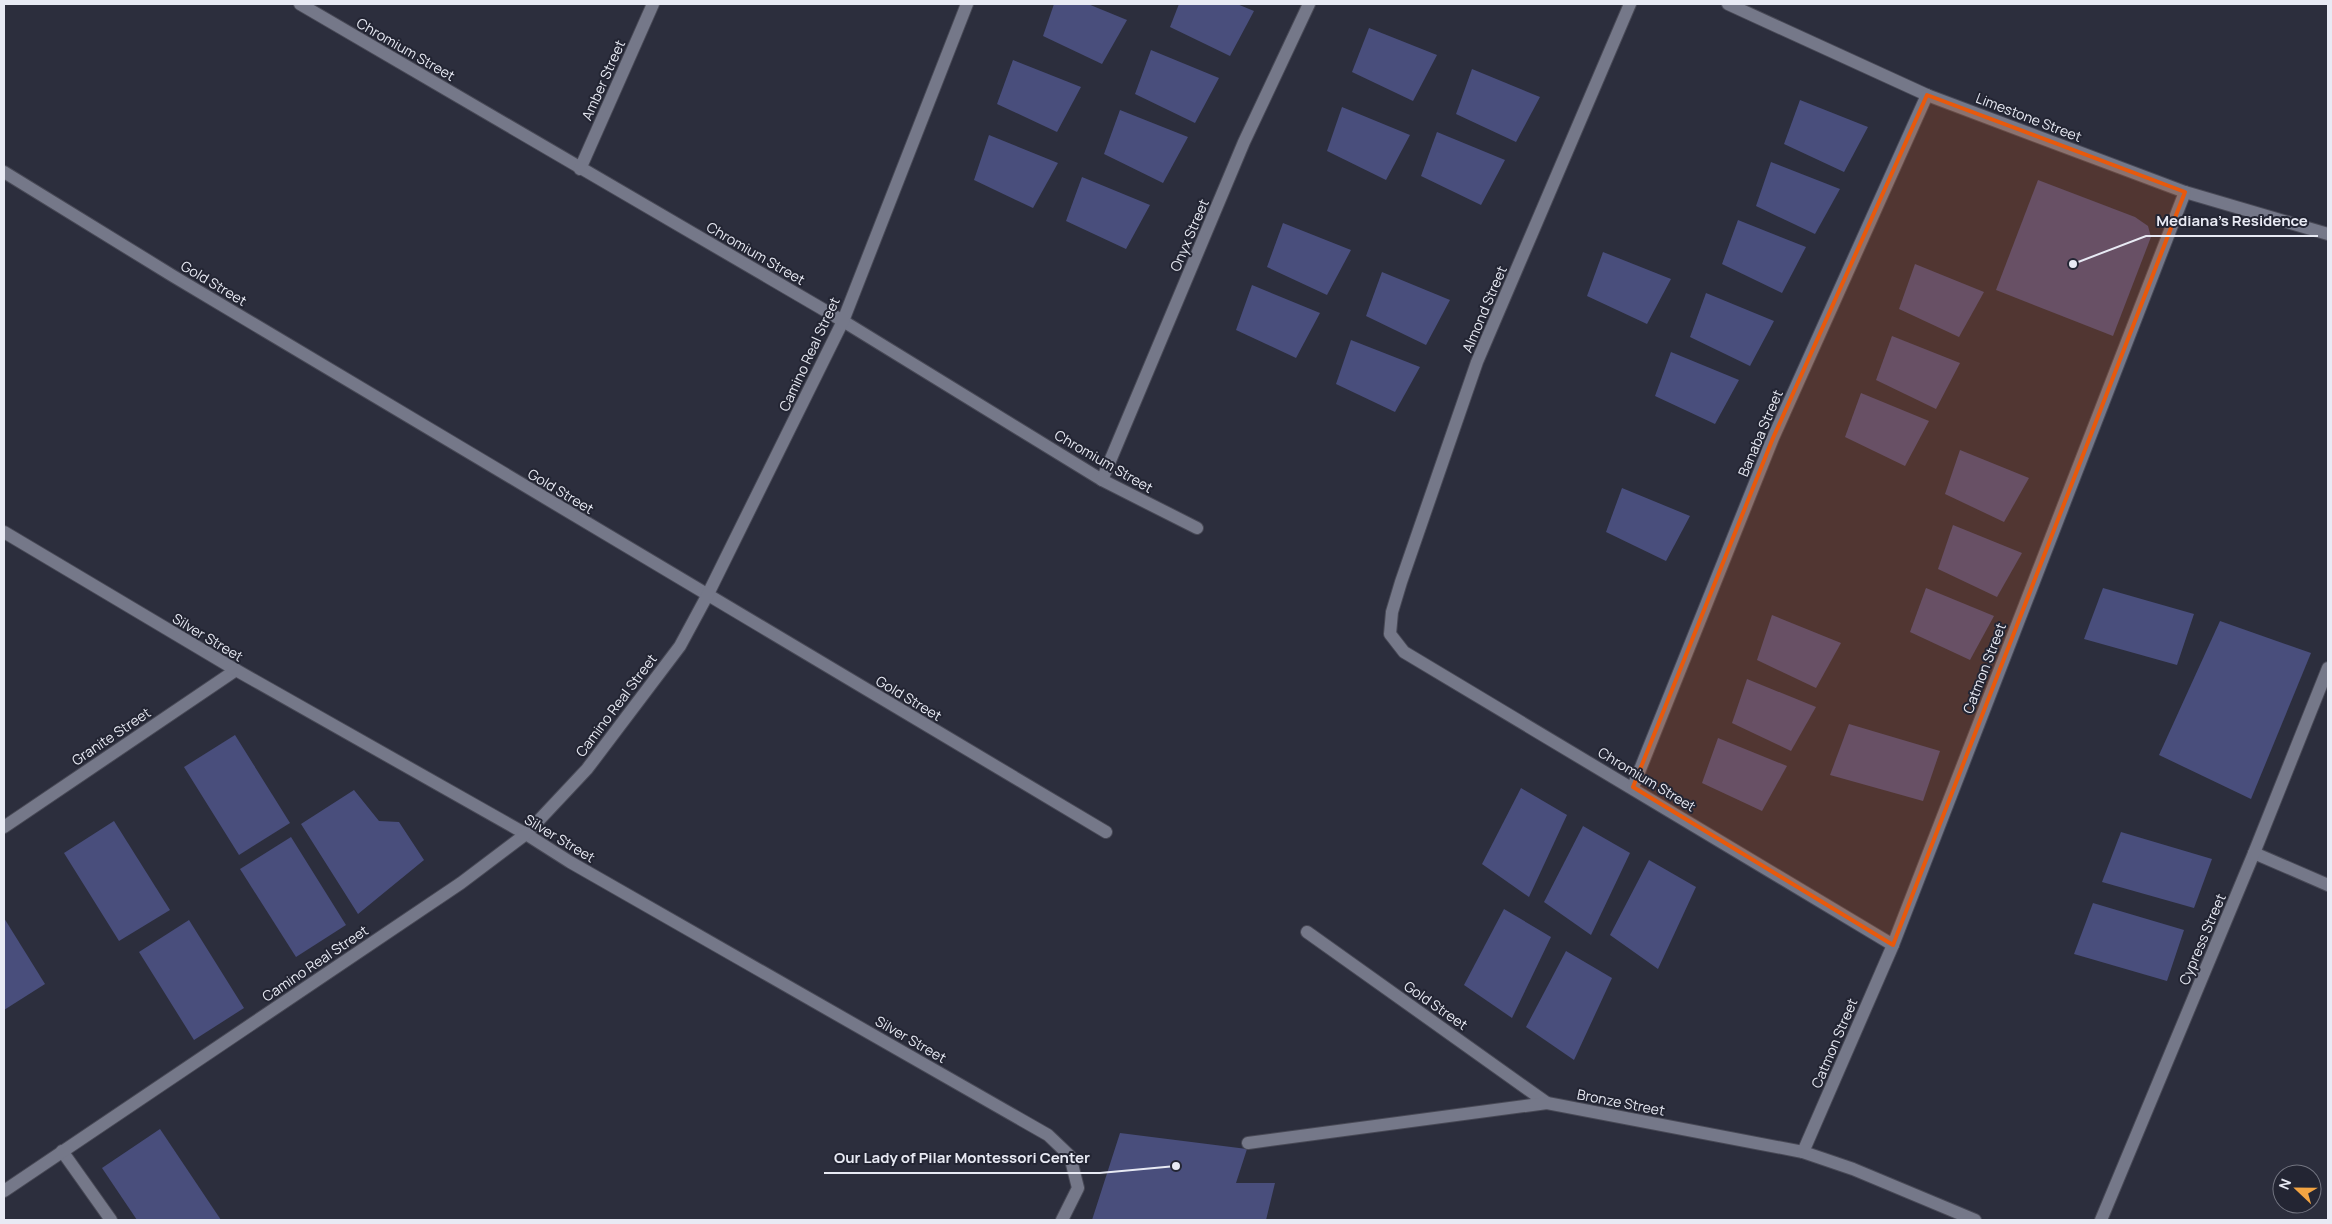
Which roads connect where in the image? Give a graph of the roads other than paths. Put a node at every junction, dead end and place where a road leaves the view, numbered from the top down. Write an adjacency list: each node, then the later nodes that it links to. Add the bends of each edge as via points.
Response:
1 (300, 4): 7 (street, Chromium Street)
2 (653, 4): 9 (street, Amber Street)
3 (967, 4): 13 (street, Camino Real Street)
4 (1309, 4): 14 (street, Onyx Street, via 1244,142)
5 (1630, 4): 18 (street, Almond Street, via 1477,362 1401,582 1392,612)
6 (1728, 4): 8 (street, Limestone Street)
7 (313, 7): 9 (street, Chromium Street)
8 (1927, 95): 11 (street, Limestone Street); 21 (street, Banaba Street, via 1773,438)
9 (580, 169): 13 (street, Chromium Street)
10 (4, 172): 17 (street, Gold Street)
11 (2185, 192): 12 (street, Limestone Street); 28 (street, Catmon Street)
12 (2328, 234)
13 (843, 321): 14 (street, Chromium Street); 17 (street, Camino Real Street)
14 (1102, 480): 15 (street, Chromium Street)
15 (1197, 528)
16 (4, 532): 20 (street, Silver Street)
17 (707, 596): 23 (street, Gold Street); 24 (street, Camino Real Street, via 680,646 587,769)
18 (1390, 634): 21 (street, Chromium Street, via 1404,652)
19 (2328, 668): 25 (street, Cypress Street)
20 (236, 670): 22 (street, Granite Street); 24 (street, Silver Street)
21 (1633, 787): 28 (street, Chromium Street)
22 (4, 827)
23 (1106, 832)
24 (526, 834): 31 (street, Camino Real Street, via 461,883); 35 (street, Silver Street, via 1048,1135 1070,1156 1078,1188)
25 (2254, 854): 26 (street); 37 (street, Cypress Street)
26 (2328, 885)
27 (1306, 932): 29 (street, Gold Street)
28 (1893, 945): 32 (street, Catmon Street)
29 (1547, 1103): 30 (street, Bronze Street); 32 (street, Bronze Street)
30 (1248, 1143)
31 (62, 1151): 33 (street, Camino Real Street); 34 (street)
32 (1803, 1152): 36 (street, Bronze Street, via 1853,1169)
33 (4, 1191)
34 (112, 1220)
35 (1062, 1220)
36 (1975, 1220)
37 (2101, 1220)

